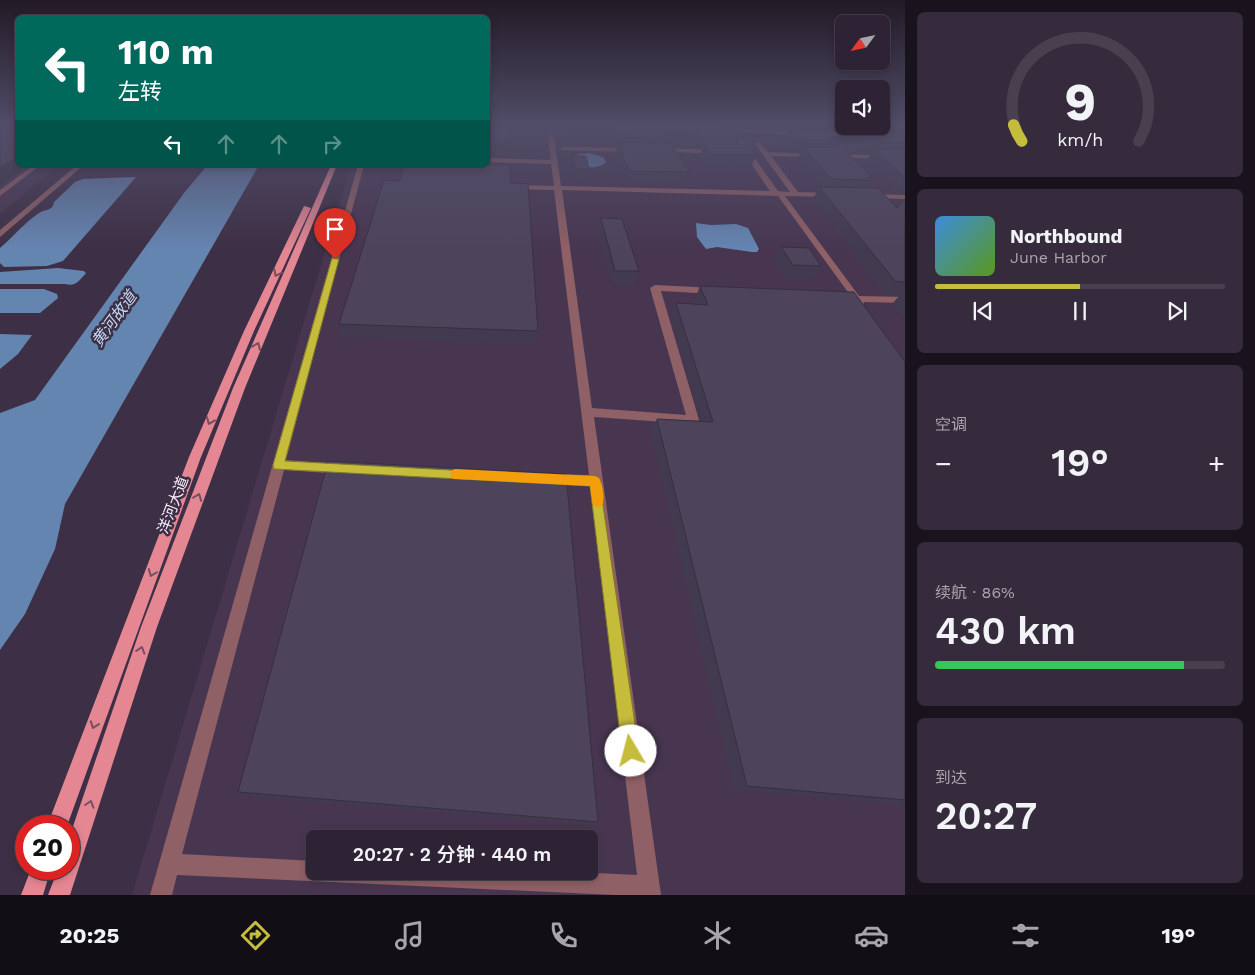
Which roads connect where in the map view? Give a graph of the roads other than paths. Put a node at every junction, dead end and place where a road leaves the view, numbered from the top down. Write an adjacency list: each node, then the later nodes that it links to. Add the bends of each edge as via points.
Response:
1 (554, 166): 11 (street)
2 (757, 166): 14 (street)
3 (774, 166): 15 (street)
4 (35, 167): 13 (street)
5 (79, 167): 19 (street)
6 (325, 167): 30 (main road, 洋河大道, one-way to 30, via 195,457)
7 (333, 167): 31 (main road, 洋河大道, one-way to 7, via 149,627 239,388)
8 (360, 167): 26 (street)
9 (689, 183): 12 (street)
10 (515, 187): 11 (street)
11 (557, 188): 12 (street); 25 (street)
12 (694, 192): 14 (street)
13 (0, 194)
14 (778, 194): 15 (street); 22 (street)
15 (796, 194): 16 (street)
16 (846, 196)
17 (865, 196): 18 (street)
18 (905, 197)
19 (0, 234)
20 (722, 291): 25 (street, via 654,288 692,420)
21 (828, 297): 22 (street)
22 (857, 298): 23 (street); 24 (street)
23 (905, 300)
24 (868, 313)
25 (586, 412): 29 (street)
26 (278, 465): 27 (street); 32 (street)
27 (358, 469)
28 (536, 478): 29 (street)
29 (595, 481): 37 (street)
30 (61, 815)
31 (80, 832)
32 (169, 864): 33 (street); 40 (street)
33 (306, 871)
34 (38, 880): 38 (main road)
35 (64, 880): 39 (main road, 洋河大道)
36 (476, 880): 37 (street)
37 (649, 890)
38 (32, 895)
39 (59, 895)
40 (161, 895)

